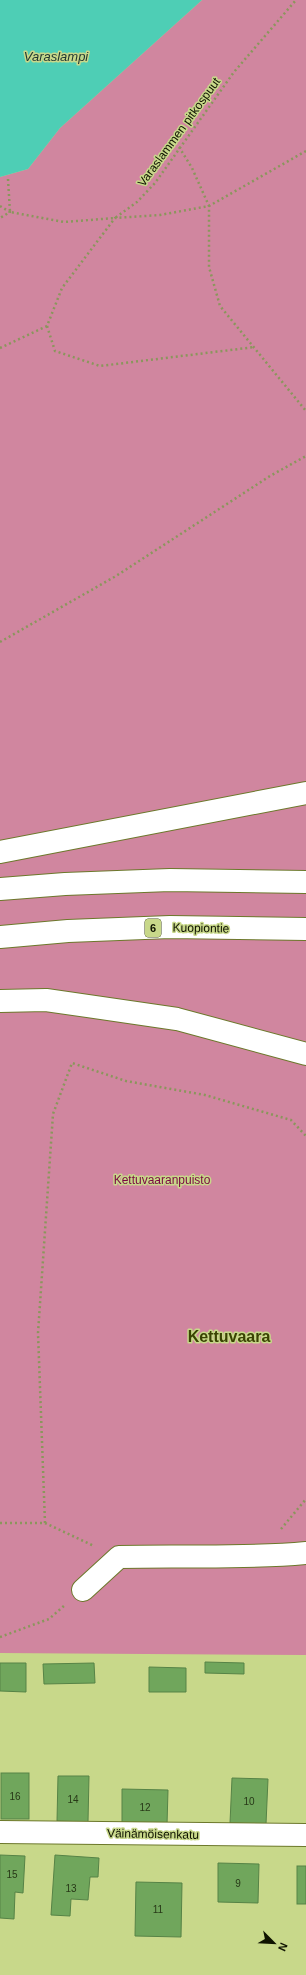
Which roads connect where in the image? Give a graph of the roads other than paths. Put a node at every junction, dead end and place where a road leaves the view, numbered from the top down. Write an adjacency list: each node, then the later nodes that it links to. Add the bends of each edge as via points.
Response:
1 (306, 792): 2 (main road)
2 (0, 852)
3 (306, 882): 4 (main road, via 170,880 65,884)
4 (0, 890)
5 (306, 929): 6 (main road, Kuopiontie / 6, via 170,927)
6 (0, 937)
7 (0, 1001): 8 (main road, via 46,1000 177,1019)
8 (306, 1054)
9 (306, 1553): 10 (main road, via 258,1557 118,1557)
10 (83, 1590)
11 (0, 1832): 12 (main road, Väinämöisenkatu)
12 (306, 1835)

